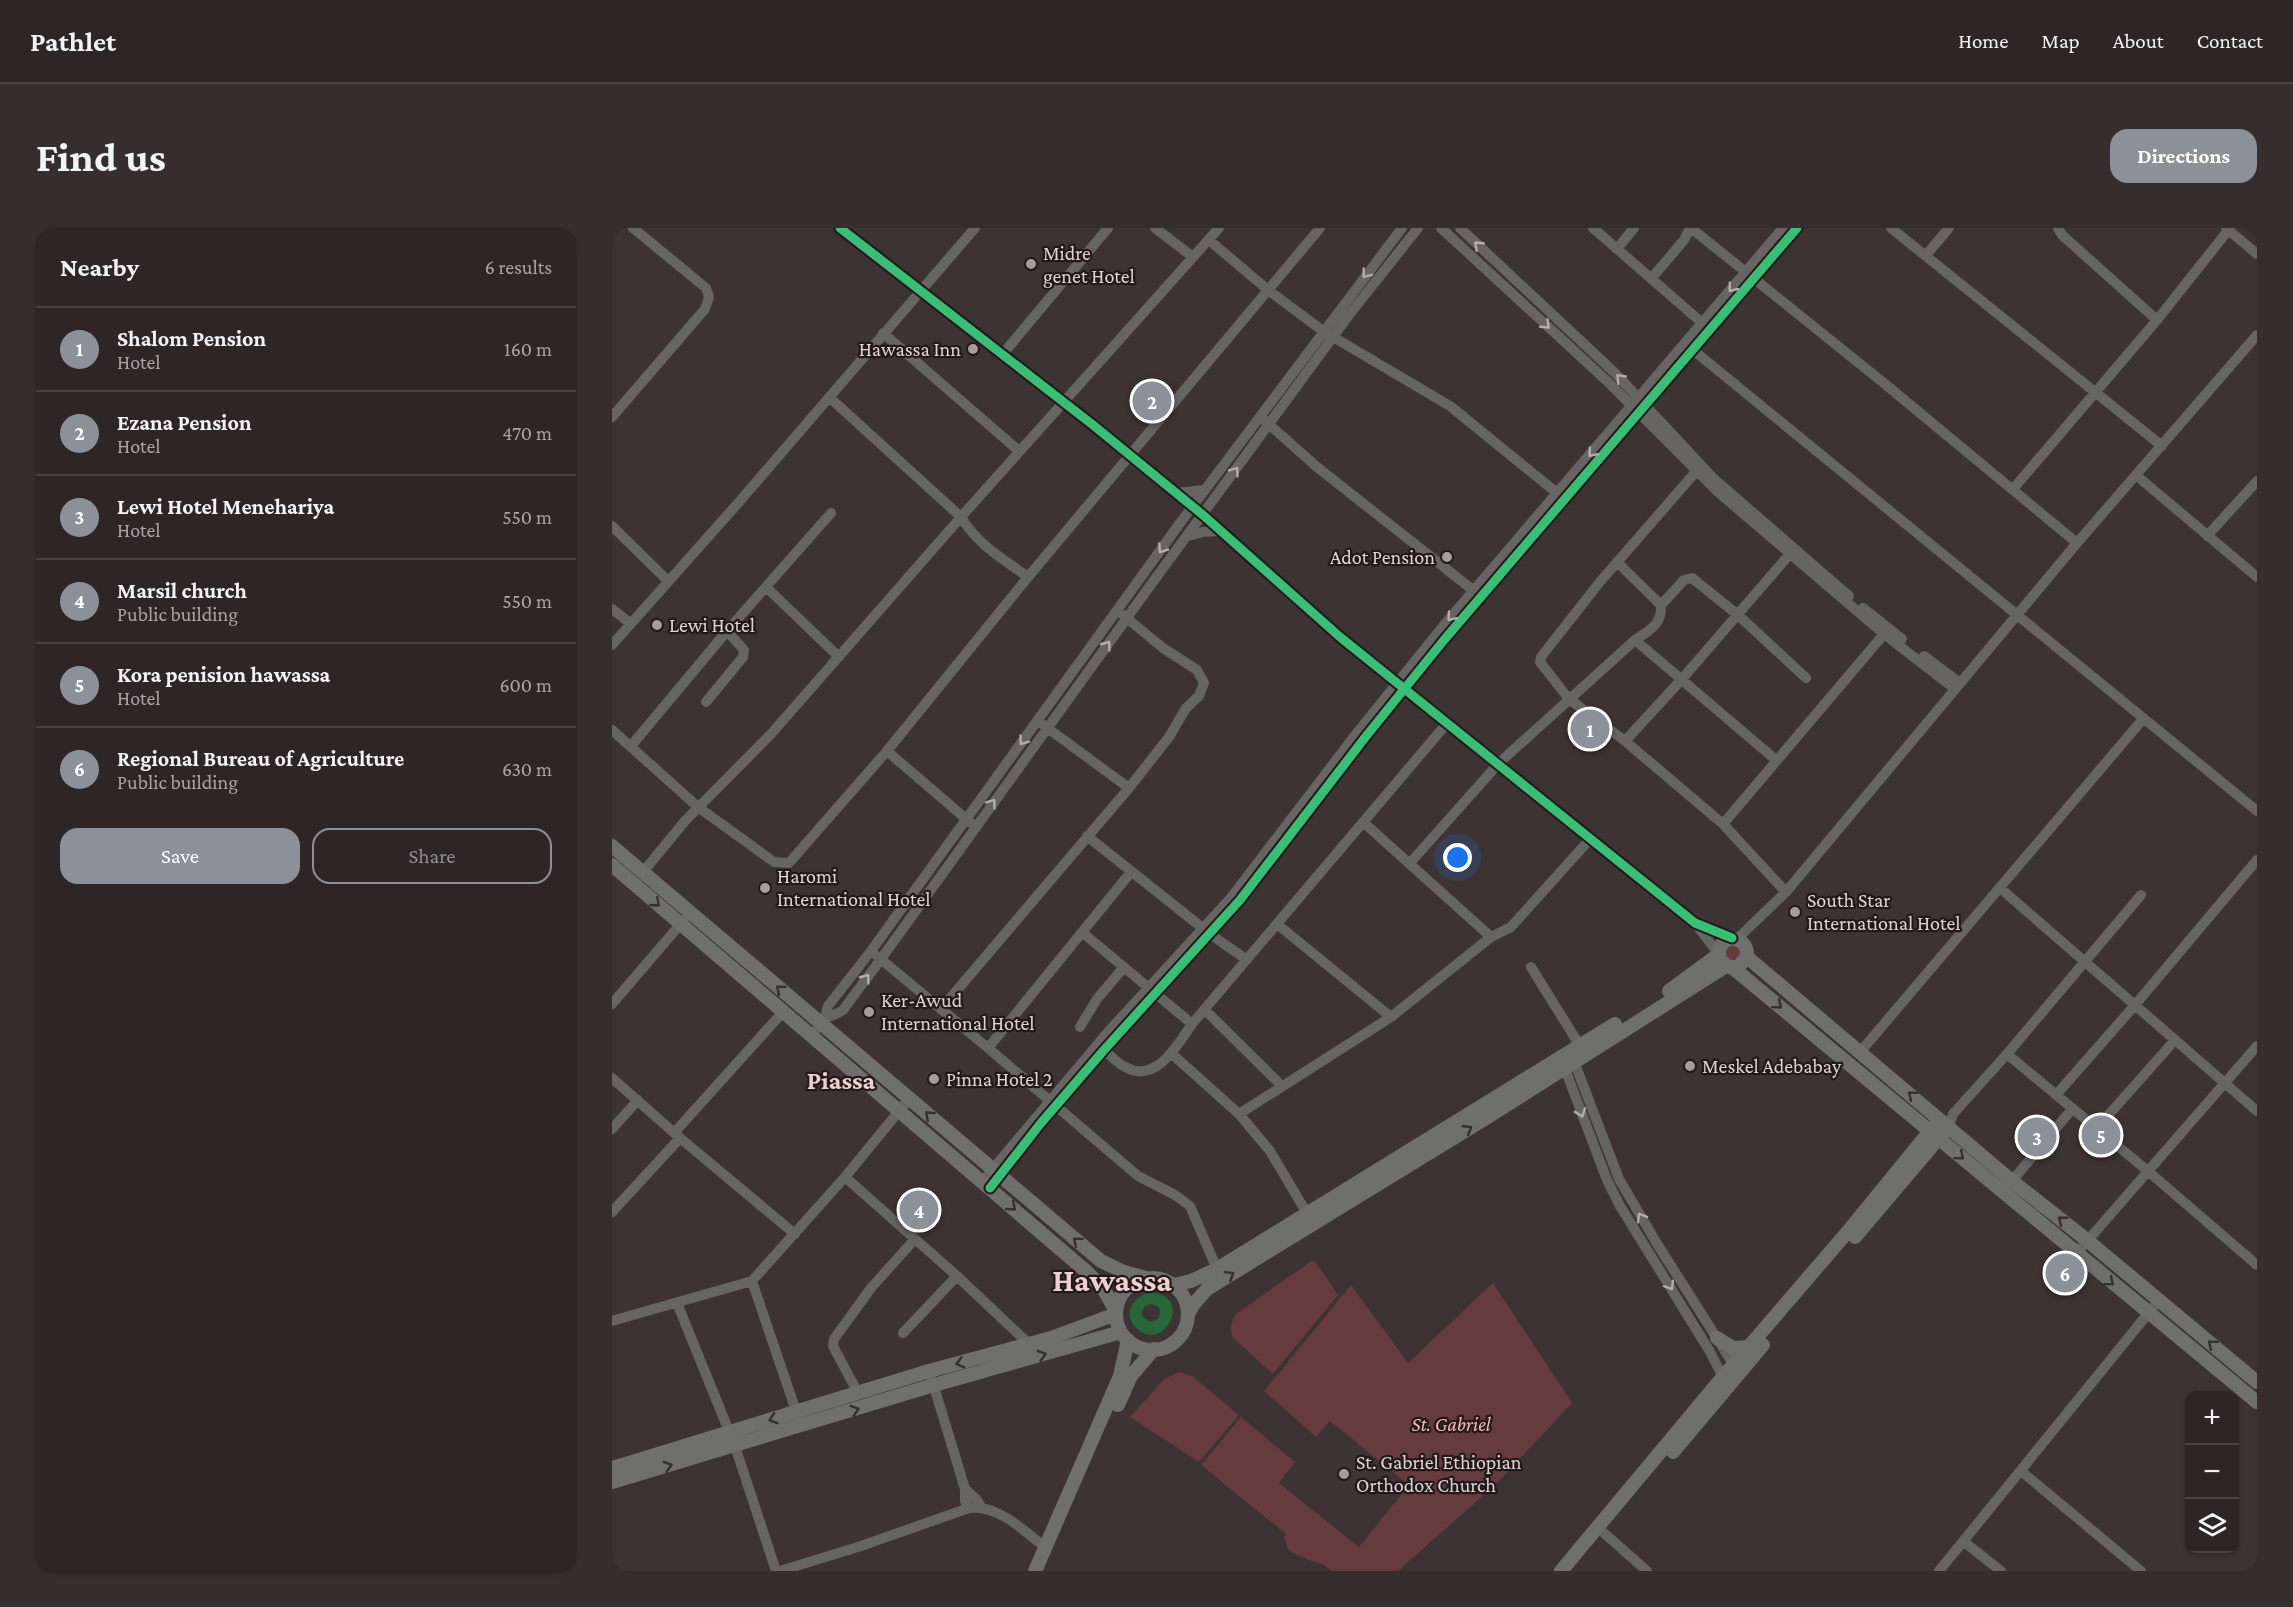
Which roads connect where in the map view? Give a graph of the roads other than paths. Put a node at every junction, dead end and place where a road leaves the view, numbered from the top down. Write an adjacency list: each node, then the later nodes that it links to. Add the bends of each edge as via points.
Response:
1 (633, 228): 44 (street, via 706,288 709,301)
2 (840, 228): 28 (street)
3 (975, 228): 28 (street)
4 (1108, 228): 38 (street)
5 (1155, 228): 25 (street)
6 (1219, 228): 21 (street)
7 (1320, 228): 29 (street)
8 (1401, 228): 33 (street, one-way to 33)
9 (1419, 228): 36 (street)
10 (1441, 228): 30 (street)
11 (1460, 228): 30 (street, one-way to 11)
12 (1593, 228): 22 (street)
13 (1634, 228): 22 (street)
14 (1690, 228): 26 (street); 27 (street)
15 (1784, 228): 26 (street)
16 (1797, 228): 26 (street)
17 (1892, 228): 24 (street)
18 (1949, 228): 24 (street)
19 (2058, 228): 31 (street)
20 (2228, 229): 23 (street); 31 (street)
21 (1209, 240): 25 (street); 29 (street)
22 (1617, 249): 27 (street)
23 (2257, 254)
24 (1926, 255): 39 (street)
25 (1193, 257): 41 (street)
26 (1749, 276): 32 (street); 52 (street)
27 (1651, 279): 32 (street)
28 (921, 290): 34 (street); 38 (street)
29 (1268, 290): 33 (street); 48 (street)
30 (1525, 297): 42 (street)
31 (2157, 320): 39 (street)
32 (1706, 327): 37 (street); 42 (street)
33 (1323, 331): 36 (street); 43 (street)
34 (883, 333): 40 (street); 47 (street)
35 (2257, 335): 46 (street)
36 (1334, 338): 45 (street); 55 (street, via 1450,406)
37 (1693, 350): 42 (street); 78 (street)
38 (1002, 355): 41 (street)
39 (2096, 391): 46 (street); 52 (street)
40 (828, 397): 60 (street); 71 (street)
41 (1064, 403): 47 (street); 48 (street)
42 (1639, 404): 49 (street); 55 (street)
43 (1260, 416): 45 (street); 53 (street)
44 (612, 417)
45 (1270, 424): 56 (street, one-way to 45); 73 (street, via 1317,467)
46 (2162, 446): 50 (street)
47 (1019, 451): 60 (street)
48 (1129, 455): 54 (street); 69 (street)
49 (1698, 468): 67 (street); 68 (street); 89 (street)
50 (2137, 476): 65 (street); 66 (street)
51 (2257, 481): 65 (street)
52 (2013, 489): 66 (street)
53 (1205, 490): 54 (street); 57 (street)
54 (1178, 495): 57 (street); 61 (street)
55 (1562, 497): 73 (street)
56 (1215, 499): 59 (street); 63 (street, via 1213,516)
57 (1192, 507): 59 (street); 61 (street)
58 (831, 513): 72 (street)
59 (1203, 515): 63 (street); 64 (street)
60 (961, 517): 69 (street, via 981,543); 85 (street)
61 (1180, 523): 76 (street, one-way to 76)
62 (612, 526): 71 (street)
63 (1218, 529): 64 (street); 88 (street, via 1340,637)
64 (1188, 536): 79 (street)
65 (2207, 536): 70 (street)
66 (2077, 543): 78 (street)
67 (1789, 555): 77 (street); 82 (street)
68 (1617, 562): 74 (street); 90 (street, via 1541,657 1540,663)
69 (1028, 577): 98 (street)
70 (2257, 577)
71 (668, 582): 80 (street)
72 (767, 588): 81 (street); 85 (street)
73 (1478, 594): 88 (street)
74 (1661, 605): 77 (street, via 1690,578); 83 (street, via 1656,627)
75 (612, 609): 80 (street)
76 (1118, 611): 79 (street); 94 (street)
77 (1738, 615): 86 (street); 87 (street)
78 (2017, 617): 89 (street); 92 (street)
79 (1127, 618): 94 (street, one-way to 79); 101 (street, via 1197,670 1204,683 1199,696 1186,708)
80 (630, 623): 84 (street)
81 (727, 631): 91 (street, via 744,650 743,657); 97 (street)
82 (1884, 634): 89 (street); 99 (street)
83 (1635, 640): 87 (street); 90 (street)
84 (612, 645)
85 (839, 657): 102 (street, via 764,742)
86 (1806, 678)
87 (1682, 680): 96 (street); 99 (street)
88 (1402, 685): 93 (street); 122 (street, via 1279,852)
89 (1957, 686): 117 (street)
90 (1569, 699): 96 (street); 100 (street)
91 (706, 702)
92 (2143, 720): 103 (street); 116 (street)
93 (1449, 722): 100 (street); 105 (street)
94 (1042, 724): 101 (street); 104 (street, one-way to 104); 107 (street, one-way to 94)
95 (612, 730): 97 (street)
96 (1625, 741): 106 (street)
97 (631, 746): 102 (street)
98 (887, 752): 102 (street, via 789,863 774,862); 104 (street)
99 (1776, 760): 106 (street)
100 (1499, 763): 109 (street); 112 (street)
101 (1129, 788): 108 (street)
102 (698, 807): 114 (street)
103 (2257, 812)
104 (966, 819): 107 (street); 126 (street)
105 (1363, 822): 112 (street); 121 (street)
106 (1723, 824): 117 (street)
107 (975, 826): 127 (street)
108 (1087, 836): 115 (street); 136 (street)
109 (1591, 838): 120 (street); 124 (street, via 1518,921)
110 (612, 846): 114 (main road)
111 (2257, 860): 135 (street)
112 (1410, 863): 124 (street)
113 (612, 865): 119 (main road, one-way to 119)
114 (643, 872): 119 (main road)
115 (1131, 872): 122 (street); 123 (street)
116 (2000, 888): 130 (street); 148 (street)
117 (1786, 892): 125 (street)
118 (2141, 895): 130 (street)
119 (685, 918): 134 (street); 138 (main road); 140 (main road, one-way to 119)
120 (1695, 922): 125 (street); 129 (street)
121 (1277, 924): 128 (street); 139 (street)
122 (1207, 931): 128 (street); 133 (street)
123 (1083, 933): 131 (street); 146 (street)
124 (1491, 937): 139 (street)
125 (1741, 945): 129 (main road, via 1723,942); 129 (main road, via 1743,964); 148 (main road)
126 (871, 951): 127 (street); 140 (street, via 828,1006)
127 (881, 959): 136 (street); 140 (street, one-way to 127, via 843,1010)
128 (1247, 960): 137 (street)
129 (1724, 960): 151 (main road); 166 (main road, one-way to 166)
130 (2085, 962): 135 (street); 150 (street)
131 (1124, 967): 133 (street); 142 (street)
132 (1531, 967): 151 (street)
133 (1152, 991): 141 (street); 147 (street); 158 (street)
134 (612, 1004)
135 (2135, 1005): 144 (street); 155 (street)
136 (941, 1009): 146 (street)
137 (1206, 1011): 141 (street); 154 (street)
138 (783, 1012): 143 (main road); 167 (street)
139 (1391, 1017): 154 (street)
140 (823, 1021): 143 (street); 156 (main road)
141 (1192, 1024): 149 (street)
142 (1080, 1027)
143 (811, 1036): 160 (main road)
144 (2175, 1040): 153 (street); 164 (street)
145 (2257, 1046): 153 (street)
146 (988, 1048): 158 (street)
147 (1104, 1050): 149 (street, via 1136,1071 1146,1071); 158 (street)
148 (1861, 1052): 163 (main road, one-way to 148)
149 (1172, 1054): 162 (street)
150 (2007, 1054): 155 (street); 163 (street)
151 (1570, 1057): 175 (main road); 191 (main road, one-way to 151, via 1207,1289); 196 (street, one-way to 151, via 1619,1179); 202 (street, one-way to 202, via 1607,1180)
152 (612, 1078): 157 (street)
153 (2225, 1083): 161 (street); 168 (street)
154 (1282, 1086): 162 (street)
155 (2056, 1095): 159 (street)
156 (909, 1098): 160 (street); 169 (main road, one-way to 156)
157 (638, 1100): 165 (street); 167 (street)
158 (1053, 1103): 169 (street); 181 (street, via 1138,1176 1190,1206)
159 (2072, 1109): 164 (street); 171 (street)
160 (899, 1111): 170 (street); 172 (main road)
161 (2257, 1111)
162 (1239, 1114): 175 (street, via 1270,1151)
163 (1947, 1119): 166 (main road); 171 (main road)
164 (2096, 1129): 168 (street)
165 (612, 1130)
166 (1934, 1134): 173 (main road, one-way to 173); 198 (main road); 200 (main road)
167 (677, 1136): 174 (street); 176 (street)
168 (2149, 1172): 178 (street); 180 (street)
169 (996, 1173): 172 (street); 183 (main road, one-way to 169, via 1101,1261)
170 (844, 1177): 176 (street); 177 (street)
171 (2012, 1181): 173 (street); 178 (main road, one-way to 171)
172 (986, 1185): 186 (main road, one-way to 186)
173 (2003, 1192): 179 (main road)
174 (612, 1212)
175 (1308, 1215): 181 (main road)
176 (795, 1234): 184 (street)
177 (915, 1239): 182 (street); 205 (street, via 871,1288 834,1339 832,1346)
178 (2088, 1241): 179 (street); 187 (main road)
179 (2076, 1254): 190 (main road, one-way to 190)
180 (2257, 1266)
181 (1217, 1269): 185 (main road)
182 (957, 1276): 194 (street); 197 (street)
183 (1146, 1278): 185 (main road); 189 (main road, via 1123,1292)
184 (752, 1281): 188 (street); 207 (street)
185 (1174, 1285): 191 (main road, via 1184,1298)
186 (1104, 1290): 189 (main road); 193 (main road, via 1104,1309)
187 (2159, 1300): 190 (street); 203 (main road, one-way to 187)
188 (677, 1303): 192 (street); 209 (street)
189 (1116, 1312): 193 (main road); 195 (main road)
190 (2148, 1313): 206 (main road); 211 (street)
191 (1188, 1314): 199 (main road, via 1178,1339)
192 (612, 1321)
193 (1092, 1324): 197 (main road)
194 (903, 1333)
195 (1124, 1336): 199 (main road, via 1140,1347); 204 (main road, one-way to 195); 218 (main road, via 1120,1376)
196 (1717, 1338): 198 (main road, via 1733,1348); 200 (street)
197 (1029, 1344): 201 (main road, one-way to 201)
198 (1749, 1347): 200 (main road)
199 (1154, 1349): 221 (main road, via 1131,1376)
200 (1736, 1369): 202 (main road)
201 (929, 1371): 204 (street); 205 (main road)
202 (1725, 1382): 216 (main road); 222 (main road)
203 (2257, 1382)
204 (934, 1385): 208 (main road, one-way to 204); 213 (street)
205 (858, 1393): 207 (main road)
206 (2257, 1401)
207 (796, 1412): 208 (street); 209 (main road, one-way to 209)
208 (801, 1426): 209 (main road)
209 (733, 1440): 210 (main road); 212 (main road, one-way to 209); 219 (street)
210 (612, 1468)
211 (2021, 1471): 217 (street); 227 (street)
212 (612, 1482)
213 (964, 1489): 214 (street); 215 (street)
214 (981, 1507): 215 (street); 218 (street, via 1000,1513)
215 (969, 1508): 219 (street)
216 (1604, 1533): 223 (main road); 224 (street)
217 (1964, 1542): 225 (street); 226 (street)
218 (1046, 1547): 220 (main road)
219 (778, 1571)
220 (1035, 1571)
221 (1044, 1571)
222 (1561, 1571)
223 (1572, 1571)
224 (1647, 1571)
225 (1939, 1571)
226 (2001, 1571)
227 (2141, 1571)

